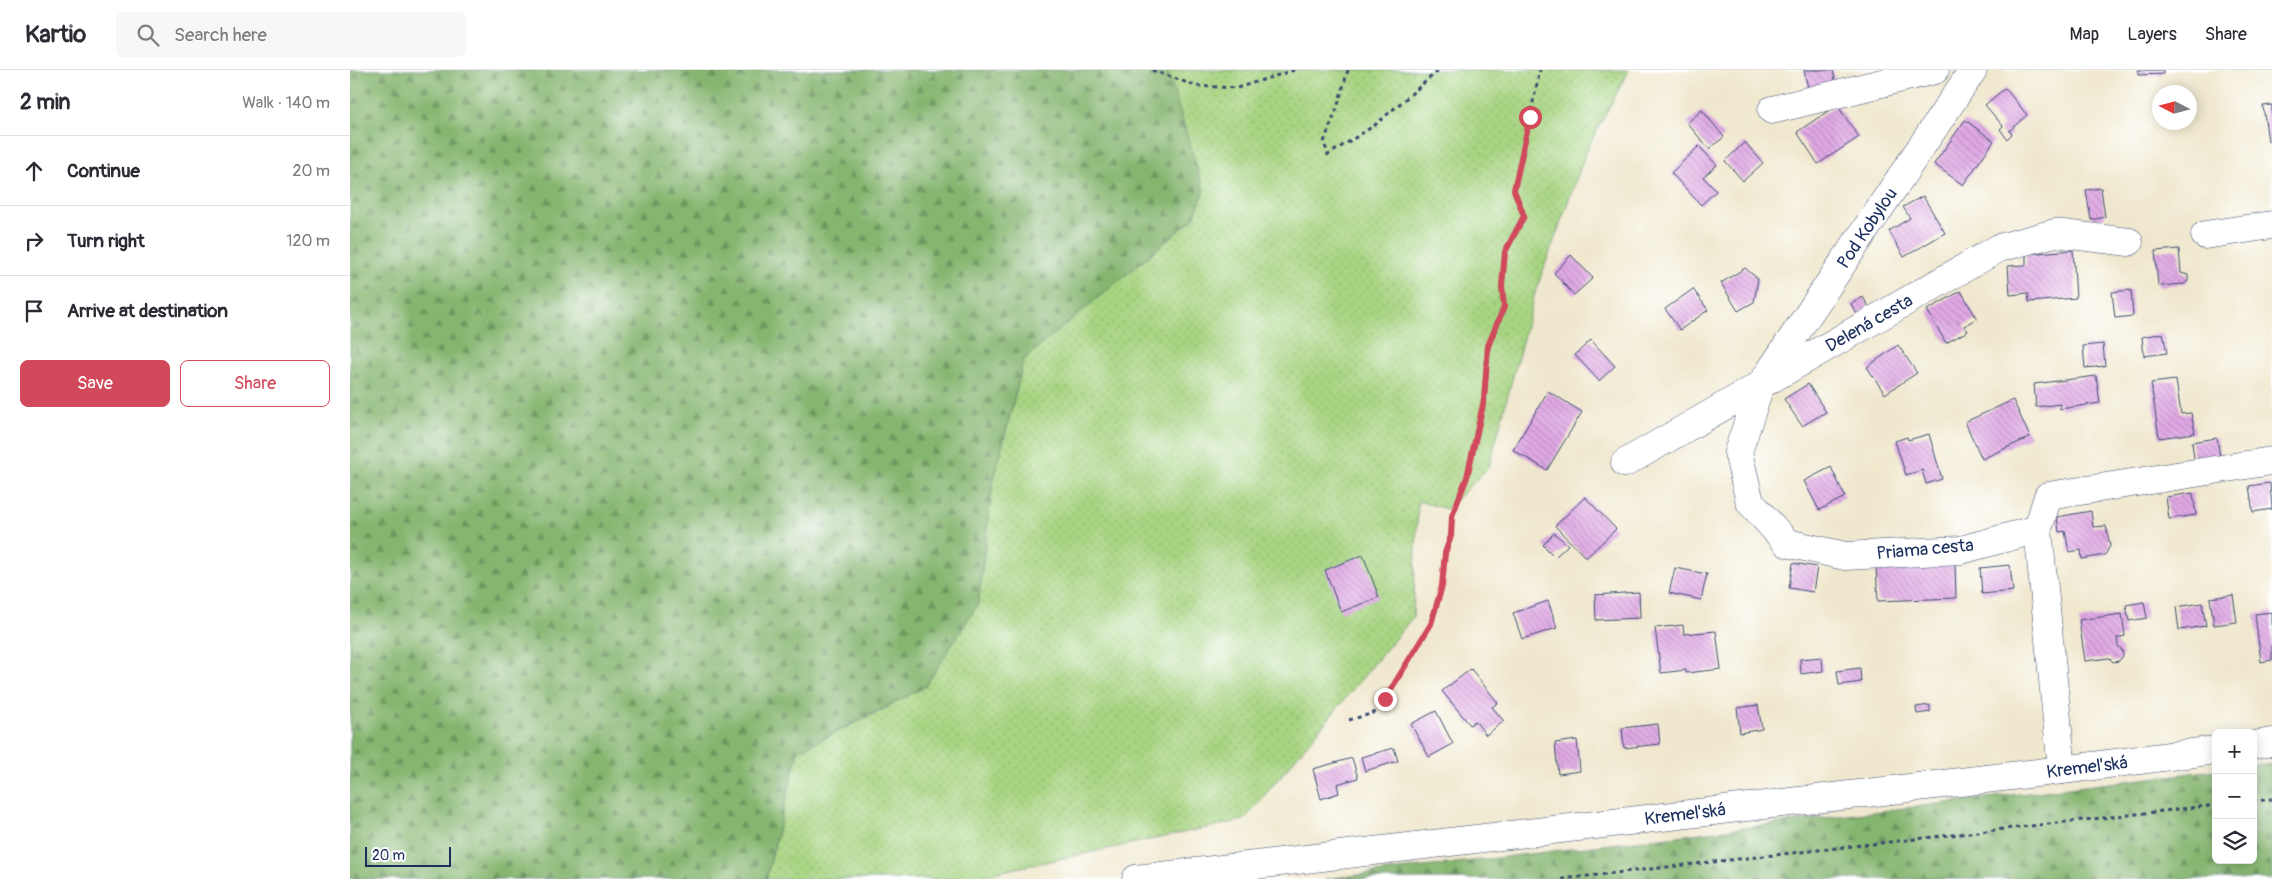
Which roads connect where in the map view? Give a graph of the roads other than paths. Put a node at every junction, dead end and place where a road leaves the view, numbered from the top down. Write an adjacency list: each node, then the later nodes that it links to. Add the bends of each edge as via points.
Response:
1 (1935, 70): 3 (street)
2 (1974, 70): 7 (street, Pod Kobylou)
3 (1772, 110)
4 (2272, 225): 5 (street)
5 (2206, 234)
6 (2128, 242): 7 (street, Delená cesta, via 2055,232 2000,248)
7 (1760, 386): 9 (street, Delená cesta); 10 (street, Priama cesta, via 1738,452 1750,502 1787,543 1845,556 1961,550)
8 (2272, 461): 10 (street, via 2048,496)
9 (1625, 464)
10 (2038, 529): 14 (street)
11 (2272, 742): 12 (street)
12 (2257, 744)
13 (2212, 751): 14 (street, Kremeľská)
14 (2062, 770): 15 (street, Kremeľská)
15 (1145, 877)

